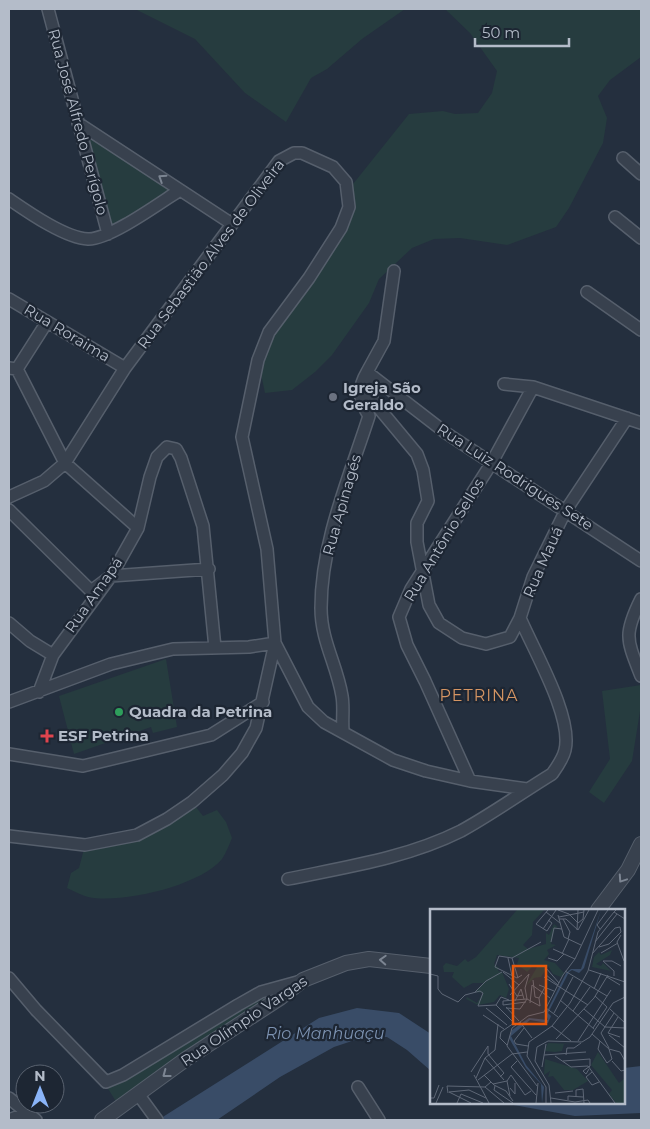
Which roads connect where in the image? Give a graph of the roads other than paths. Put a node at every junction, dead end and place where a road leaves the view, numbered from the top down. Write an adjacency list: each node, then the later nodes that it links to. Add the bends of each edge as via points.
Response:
1 (48, 9): 2 (street, Rua José Alfredo Perígolo)
2 (78, 123): 5 (street, one-way to 2); 9 (street, Rua José Alfredo Perígolo)
3 (623, 158): 4 (street)
4 (641, 174)
5 (180, 190): 8 (street); 9 (street)
6 (9, 199): 9 (street, via 58,229 88,239)
7 (614, 217): 10 (street)
8 (232, 224): 17 (street, Rua Sebastião Alves de Oliveira); 36 (street, Rua Sebastião Alves de Oliveira, via 279,161 294,152 313,156 333,167 348,189 349,207 341,228 269,332 258,360 242,437 267,549)
9 (108, 234)
10 (641, 238)
11 (394, 271): 18 (street, via 384,341)
12 (587, 292): 15 (street)
13 (9, 299): 14 (street, Rua Roraima)
14 (47, 322): 16 (street); 17 (street, Rua Roraima)
15 (641, 330)
16 (13, 368): 23 (street)
17 (125, 368): 23 (street, Rua Sebastião Alves de Oliveira)
18 (367, 372): 24 (street, Rua Luiz Rodrigues Sete); 31 (street, Rua Mauá, via 366,382 373,401 417,454 423,470 428,501 417,523); 43 (street, Rua Apinagés, via 360,384 361,404 369,416 332,536 321,607 325,643 342,697)
19 (504, 384): 20 (street)
20 (533, 387): 21 (street); 24 (street, Rua Antônio Sellos)
21 (627, 418): 22 (street); 27 (street, Rua Mauá)
22 (641, 423)
23 (65, 463): 25 (street, Rua Sebastião Alves de Oliveira, via 44,481); 28 (street)
24 (491, 464): 27 (street, Rua Luiz Rodrigues Sete); 31 (street, Rua Antônio Sellos)
25 (9, 497)
26 (9, 510): 32 (street, via 91,591)
27 (566, 510): 29 (street, Rua Luiz Rodrigues Sete); 34 (street, Rua Mauá, via 533,577)
28 (138, 528): 30 (street, Rua Amapá, via 157,457 167,447 176,449 203,526); 32 (street, Rua Amapá)
29 (641, 561)
30 (209, 569): 32 (street); 37 (street, Rua Amapá)
31 (422, 571): 34 (street, Rua Mauá, via 429,605 440,623 462,638 486,644 510,637); 45 (street, Rua Antônio Sellos, via 399,617 407,645)
32 (111, 576): 38 (street, Rua Amapá)
33 (641, 599): 39 (street, via 630,623 628,642)
34 (520, 618): 46 (street, via 562,714 566,738 565,751 552,774)
35 (9, 623): 38 (street)
36 (275, 643): 37 (street); 42 (street); 43 (street, via 308,707 324,722)
37 (215, 648): 40 (street, via 173,649 144,655)
38 (53, 655): 40 (street, Rua Amapá)
39 (641, 676)
40 (39, 692): 41 (street)
41 (9, 702)
42 (263, 702): 44 (street, via 211,735 83,766); 47 (street, via 256,728 242,753 223,775 167,819 137,835 85,845)
43 (343, 730): 45 (street, via 393,760)
44 (9, 754)
45 (470, 781): 46 (street)
46 (527, 789): 49 (street, via 485,817 437,841 367,863)
47 (9, 836)
48 (641, 844): 50 (street, one-way to 50, via 628,870)
49 (288, 879)
50 (599, 909)
51 (430, 966): 53 (street, Rua Olímpio Vargas, one-way to 53, via 369,959 346,963)
52 (9, 978): 53 (street, via 106,1082 124,1075 261,992)
53 (302, 980): 55 (street, Rua Olímpio Vargas, one-way to 55)
54 (358, 1087): 61 (street)
55 (138, 1094): 58 (street); 60 (street, Rua Olímpio Vargas)
56 (9, 1098): 57 (street)
57 (32, 1117): 59 (street)
58 (154, 1117)
59 (9, 1120)
60 (102, 1120)
61 (379, 1120)

